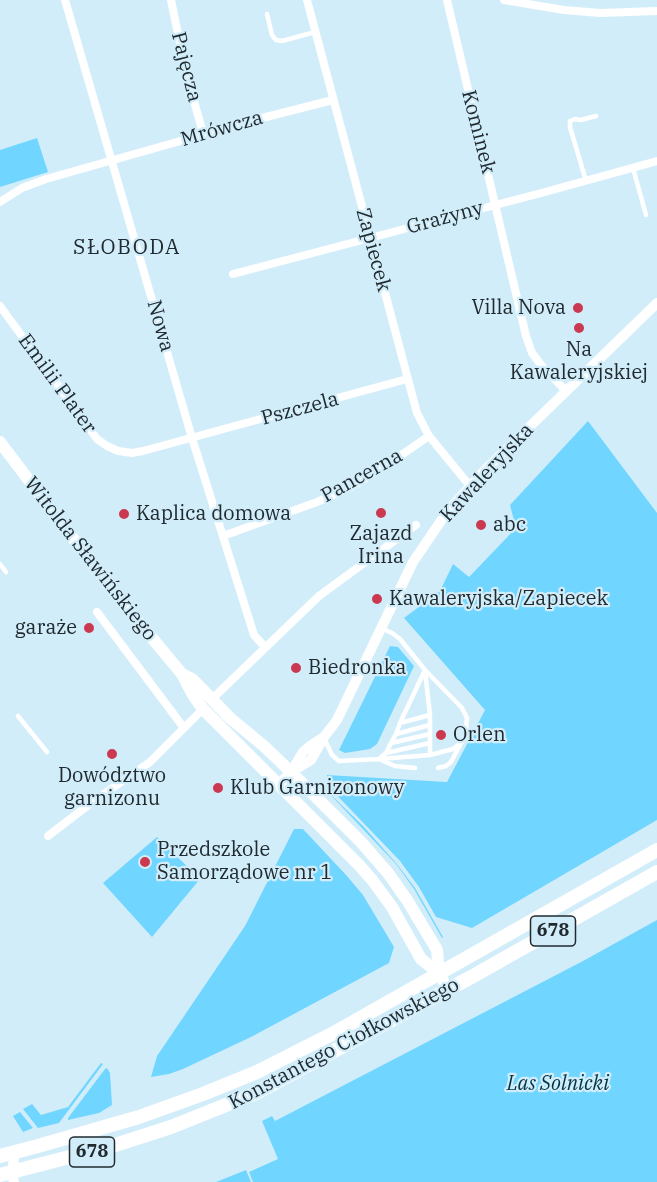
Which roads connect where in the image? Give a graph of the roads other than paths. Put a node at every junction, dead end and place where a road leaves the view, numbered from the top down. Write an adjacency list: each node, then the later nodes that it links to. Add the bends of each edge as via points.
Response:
1 (65, 0): 13 (street, Nowa)
2 (171, 0): 12 (street, Pajęcza)
3 (307, 0): 9 (street, Zapiecek)
4 (447, 0): 18 (street, Kominek)
5 (504, 0): 6 (street)
6 (525, 2): 7 (street, via 600,13)
7 (657, 11)
8 (267, 14): 9 (lane, via 276,40)
9 (315, 32): 10 (street, Zapiecek)
10 (333, 100): 12 (street, Mrówcza); 20 (street, Zapiecek)
11 (596, 116): 16 (lane, via 570,121)
12 (203, 133): 13 (street, Mrówcza)
13 (112, 160): 17 (street, via 46,179); 27 (street, Nowa)
14 (657, 161): 15 (street, Grażyny)
15 (633, 168): 16 (street, Grażyny); 19 (lane)
16 (586, 181): 18 (street, Grażyny)
17 (0, 202)
18 (496, 205): 20 (street, Grażyny); 25 (street, Kominek, via 532,352)
19 (646, 215)
20 (370, 238): 21 (street, Grażyny); 24 (street, Zapiecek)
21 (233, 274)
22 (657, 303): 25 (street, Kawaleryjska)
23 (0, 306): 27 (street, Emilii Plater, via 97,439 107,446 118,451 143,452)
24 (407, 379): 26 (street, Zapiecek); 27 (street, Pszczela)
25 (566, 391): 29 (street, Kawaleryjska)
26 (429, 436): 29 (street, Zapiecek); 31 (street, Pancerna, via 351,487)
27 (192, 438): 31 (street, Nowa)
28 (0, 442): 38 (main road, Witolda Sławińskiego, via 112,590 182,674 192,679)
29 (470, 486): 35 (street, Kawaleryjska, via 413,562)
30 (416, 525): 36 (street, Kawaleryjska, via 319,596)
31 (223, 536): 36 (street, Nowa, via 254,635)
32 (0, 564): 33 (lane)
33 (6, 572)
34 (96, 612): 43 (street)
35 (381, 628): 37 (lane, via 400,639); 46 (street, Kawaleryjska, via 337,720)
36 (265, 647): 38 (street, Kawaleryjska)
37 (425, 670): 39 (lane); 41 (lane); 47 (lane, via 462,708 467,718)
38 (208, 704): 43 (street, Kawaleryjska); 56 (main road, Witolda Sławińskiego, via 230,718); 57 (main road, Witolda Sławińskiego)
39 (430, 715): 41 (lane); 42 (lane)
40 (18, 716): 50 (lane)
41 (400, 723): 44 (lane)
42 (430, 725): 44 (lane); 45 (lane)
43 (184, 728): 58 (street, Kawaleryjska, via 150,762)
44 (396, 734): 48 (lane)
45 (430, 734): 48 (lane); 49 (lane)
46 (324, 737): 53 (lane, via 339,761); 56 (street, Kawaleryjska, via 303,752)
47 (462, 742): 52 (lane, via 453,749); 55 (lane, via 451,762)
48 (391, 743): 51 (lane)
49 (430, 743): 51 (lane); 52 (lane)
50 (47, 752)
51 (386, 753): 53 (lane)
52 (430, 755): 53 (lane)
53 (379, 759): 54 (lane)
54 (415, 768)
55 (438, 768)
56 (291, 772): 57 (street, Kawaleryjska); 61 (main road, Witolda Sławińskiego, via 388,873 437,950)
57 (279, 784): 61 (main road, Witolda Sławińskiego, via 360,865 392,907 421,959)
58 (48, 836)
59 (657, 850): 61 (main road, Konstantego Ciołkowskiego / 678)
60 (657, 872): 62 (main road, Konstantego Ciołkowskiego / 678)
61 (439, 973): 62 (main road, Witolda Sławińskiego); 63 (main road, Konstantego Ciołkowskiego / 678)
62 (448, 990): 64 (main road, Konstantego Ciołkowskiego / 678)
63 (306, 1048): 64 (main road); 65 (main road, Konstantego Ciołkowskiego / 678, via 257,1072 139,1117)
64 (313, 1063): 67 (main road, Konstantego Ciołkowskiego / 678, via 256,1093 171,1127)
65 (15, 1152): 66 (main road, 678); 67 (street)
66 (0, 1156)
67 (8, 1178)

